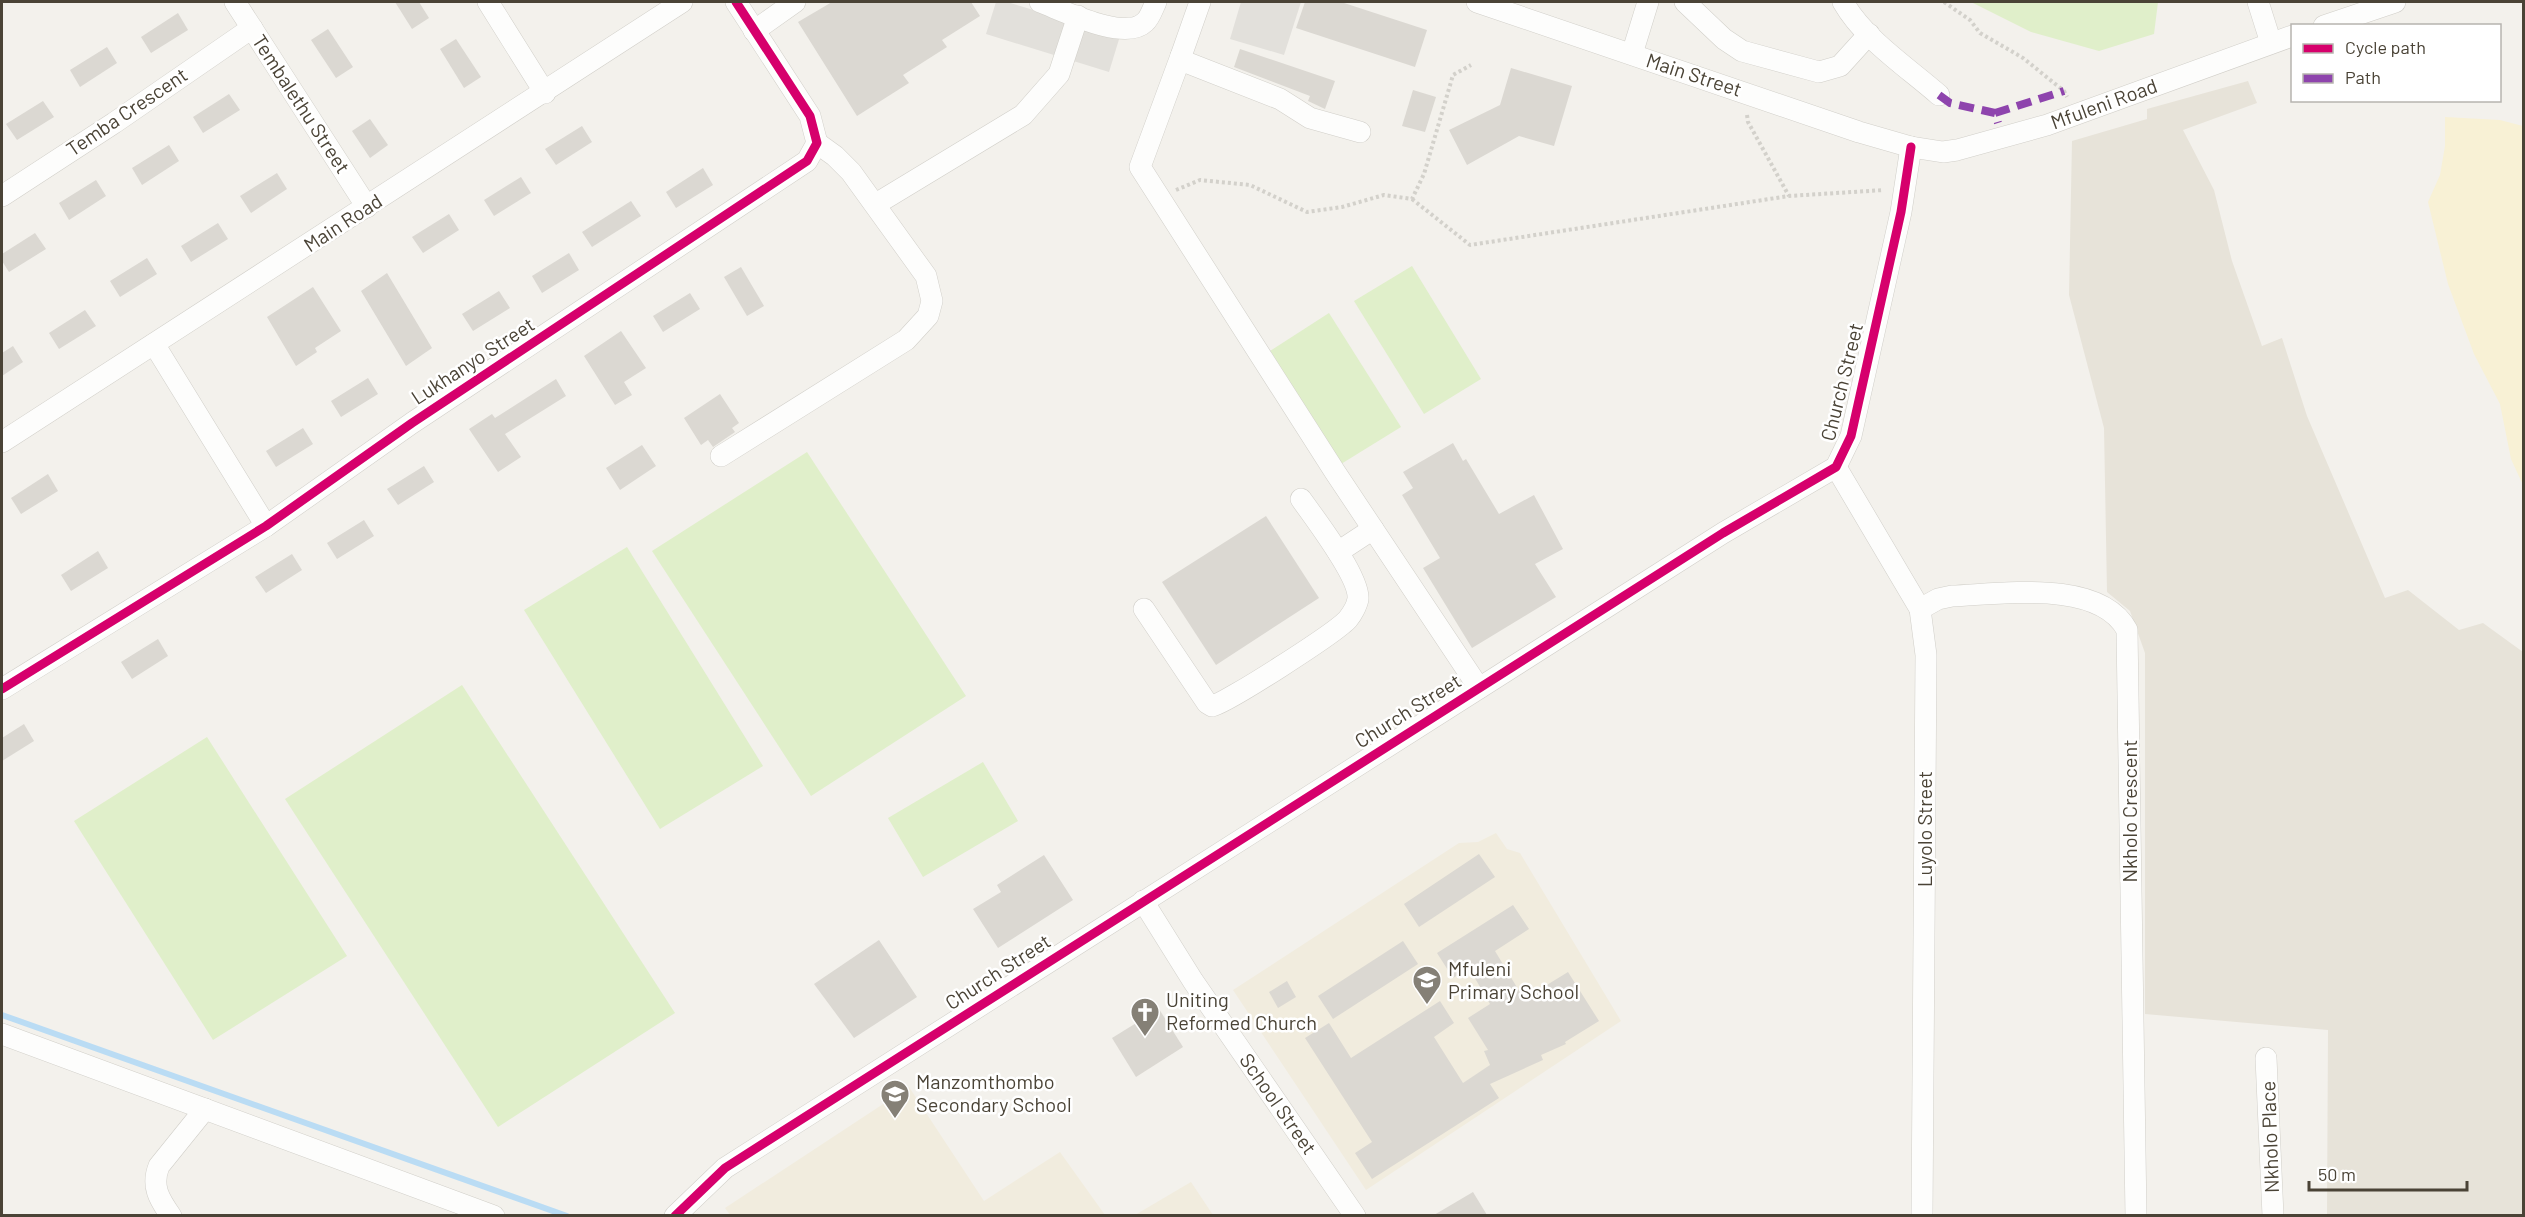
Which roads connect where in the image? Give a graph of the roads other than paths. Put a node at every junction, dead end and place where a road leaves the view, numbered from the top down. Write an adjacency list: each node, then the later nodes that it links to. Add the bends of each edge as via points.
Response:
1 (235, 2): 17 (street, Tembalethu Street)
2 (488, 2): 24 (street)
3 (682, 2): 24 (street, Main Road)
4 (736, 2): 18 (street)
5 (795, 2): 18 (street)
6 (1040, 2): 15 (street)
7 (1156, 2): 15 (street, via 1145,22 1122,30)
8 (1200, 2): 23 (street)
9 (1477, 2): 22 (street, Main Street)
10 (1648, 2): 22 (street)
11 (1685, 2): 19 (street, via 1742,51 1819,72 1848,59)
12 (1843, 2): 19 (street)
13 (2258, 2): 21 (street)
14 (2395, 2): 16 (street)
15 (1078, 16): 30 (street, via 1059,74 1023,115)
16 (2330, 24)
17 (252, 28): 29 (street, Temba Crescent); 31 (street, Tembalethu Street)
18 (754, 31): 27 (street, via 810,116)
19 (1869, 34): 25 (street)
20 (2291, 36): 21 (street, Mfuleni Road)
21 (2271, 44): 28 (street, Mfuleni Road, via 2047,125 1981,144 1943,152)
22 (1632, 54): 28 (street, Main Street)
23 (1181, 56): 26 (street, via 1183,61 1280,99 1310,118); 38 (street, via 1140,167)
24 (545, 93): 31 (street, Main Road)
25 (1939, 95)
26 (1360, 132)
27 (817, 143): 30 (street, via 843,164); 37 (street, Lukhanyo Street, via 807,161 796,170 412,423)
28 (1911, 147): 35 (street, Church Street, via 1901,212 1851,436)
29 (2, 196)
30 (876, 204): 34 (street, via 926,276 932,301 928,316 906,340)
31 (367, 207): 32 (street, Main Road)
32 (154, 344): 33 (street, Main Road); 37 (street)
33 (2, 442)
34 (721, 456)
35 (1836, 467): 41 (street, Luyolo Street); 42 (street, Church Street, via 1723,533)
36 (1301, 499): 39 (street)
37 (266, 526): 43 (street, Lukhanyo Street)
38 (1373, 529): 39 (street); 42 (street)
39 (1338, 552): 40 (street, via 1357,594 1348,619 1322,640 1216,706 1207,703)
40 (1144, 609)
41 (1920, 609): 52 (street, Luyolo Street, via 1926,655); 53 (street, Nkholo Crescent, via 1952,596 2060,595 2086,598 2115,612 2127,630)
42 (1479, 688): 44 (street, Church Street)
43 (2, 689)
44 (1143, 901): 50 (street, Church Street, via 725,1168); 51 (street, School Street, via 1193,981)
45 (2, 1034): 47 (street)
46 (2266, 1058): 54 (street, Nkholo Place)
47 (205, 1109): 48 (street, via 159,1166 154,1178 156,1191); 49 (street)
48 (171, 1215)
49 (494, 1215)
50 (675, 1215)
51 (1355, 1215)
52 (1922, 1215)
53 (2136, 1215)
54 (2273, 1215)

